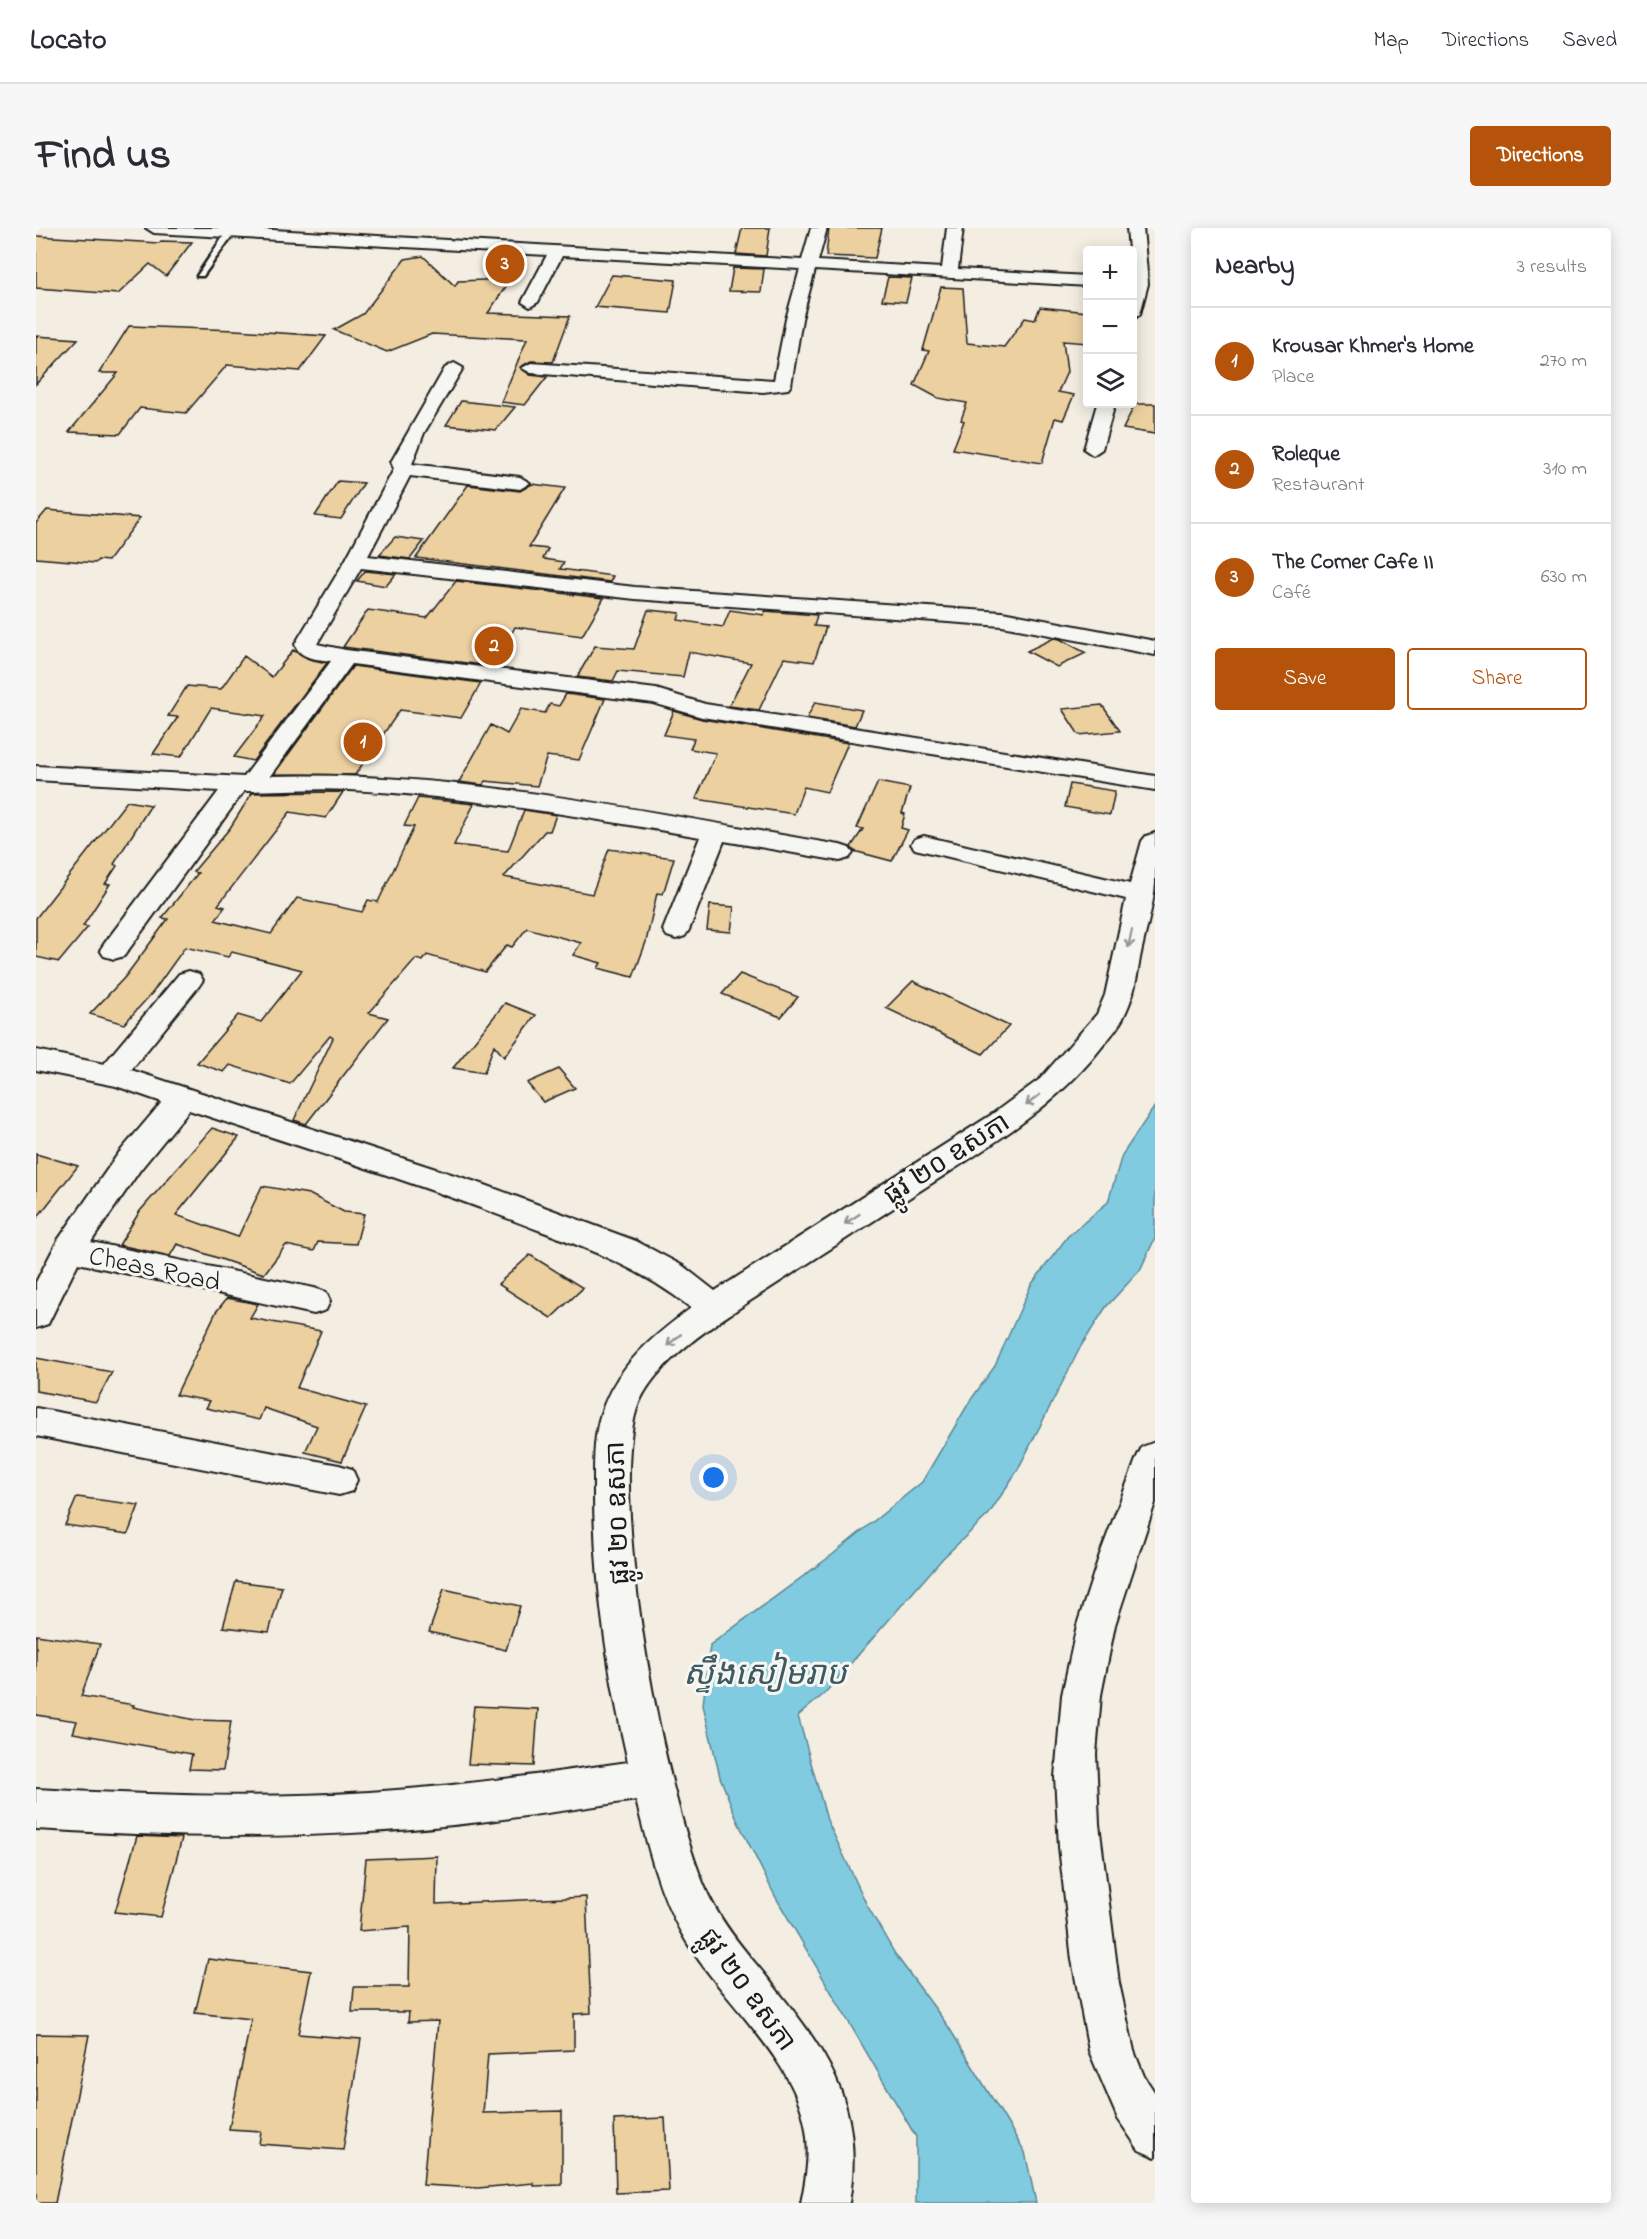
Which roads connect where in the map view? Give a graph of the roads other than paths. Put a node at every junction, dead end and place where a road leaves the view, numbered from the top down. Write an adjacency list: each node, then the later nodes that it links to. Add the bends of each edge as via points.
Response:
1 (154, 228): 6 (street)
2 (520, 228): 7 (street)
3 (819, 228): 9 (street)
4 (955, 228): 10 (street)
5 (1135, 228): 13 (street)
6 (230, 233): 7 (street); 11 (lane)
7 (508, 248): 8 (street)
8 (557, 251): 9 (street); 15 (street)
9 (809, 265): 10 (street); 17 (street, via 782,386)
10 (950, 272): 12 (street)
11 (200, 274)
12 (1083, 281)
13 (1143, 284): 14 (street)
14 (1137, 300)
15 (530, 302)
16 (454, 368): 20 (street, via 415,433 401,462)
17 (531, 368)
18 (1105, 408): 19 (street)
19 (1093, 449)
20 (404, 469): 21 (street); 22 (street)
21 (520, 483)
22 (355, 561): 23 (street, via 635,593 1002,619); 24 (street, via 306,644 315,652)
23 (1155, 648)
24 (346, 657): 26 (street, via 656,696 702,710); 27 (street)
25 (36, 773): 27 (street)
26 (1155, 783)
27 (244, 784): 28 (street, via 369,784 597,810); 34 (street)
28 (715, 831): 31 (street); 33 (street)
29 (1155, 842): 32 (street, ផ្លូវ ២០ ឧសភា)
30 (924, 844): 32 (street)
31 (840, 853)
32 (1140, 894): 41 (street, ផ្លូវ ២០ ឧសភា, one-way to 41, via 1119,995 1110,1017 1050,1086 1002,1123)
33 (676, 930)
34 (114, 950)
35 (189, 980): 37 (street)
36 (36, 1060): 37 (street)
37 (111, 1075): 38 (street)
38 (183, 1097): 39 (street, via 129,1162); 41 (street, via 474,1193 625,1250 672,1275)
39 (69, 1250): 40 (street, Cheas Road); 42 (street, Cheas Road)
40 (314, 1301)
41 (714, 1308): 46 (street, ផ្លូវ ២០ ឧសភា, one-way to 46, via 646,1364 619,1407 613,1435 614,1532 621,1604)
42 (36, 1315)
43 (36, 1422): 45 (street)
44 (1155, 1457): 48 (street, via 1123,1538 1099,1616 1084,1677 1077,1754 1077,1817 1097,1988 1128,2091)
45 (339, 1480)
46 (651, 1778): 47 (street, via 371,1812 223,1815); 49 (street, ផ្លូវ ២០ ឧសភា, via 676,1872 696,1917 814,2084 828,2120 832,2162)
47 (36, 1809)
48 (1155, 2134)
49 (825, 2203)

